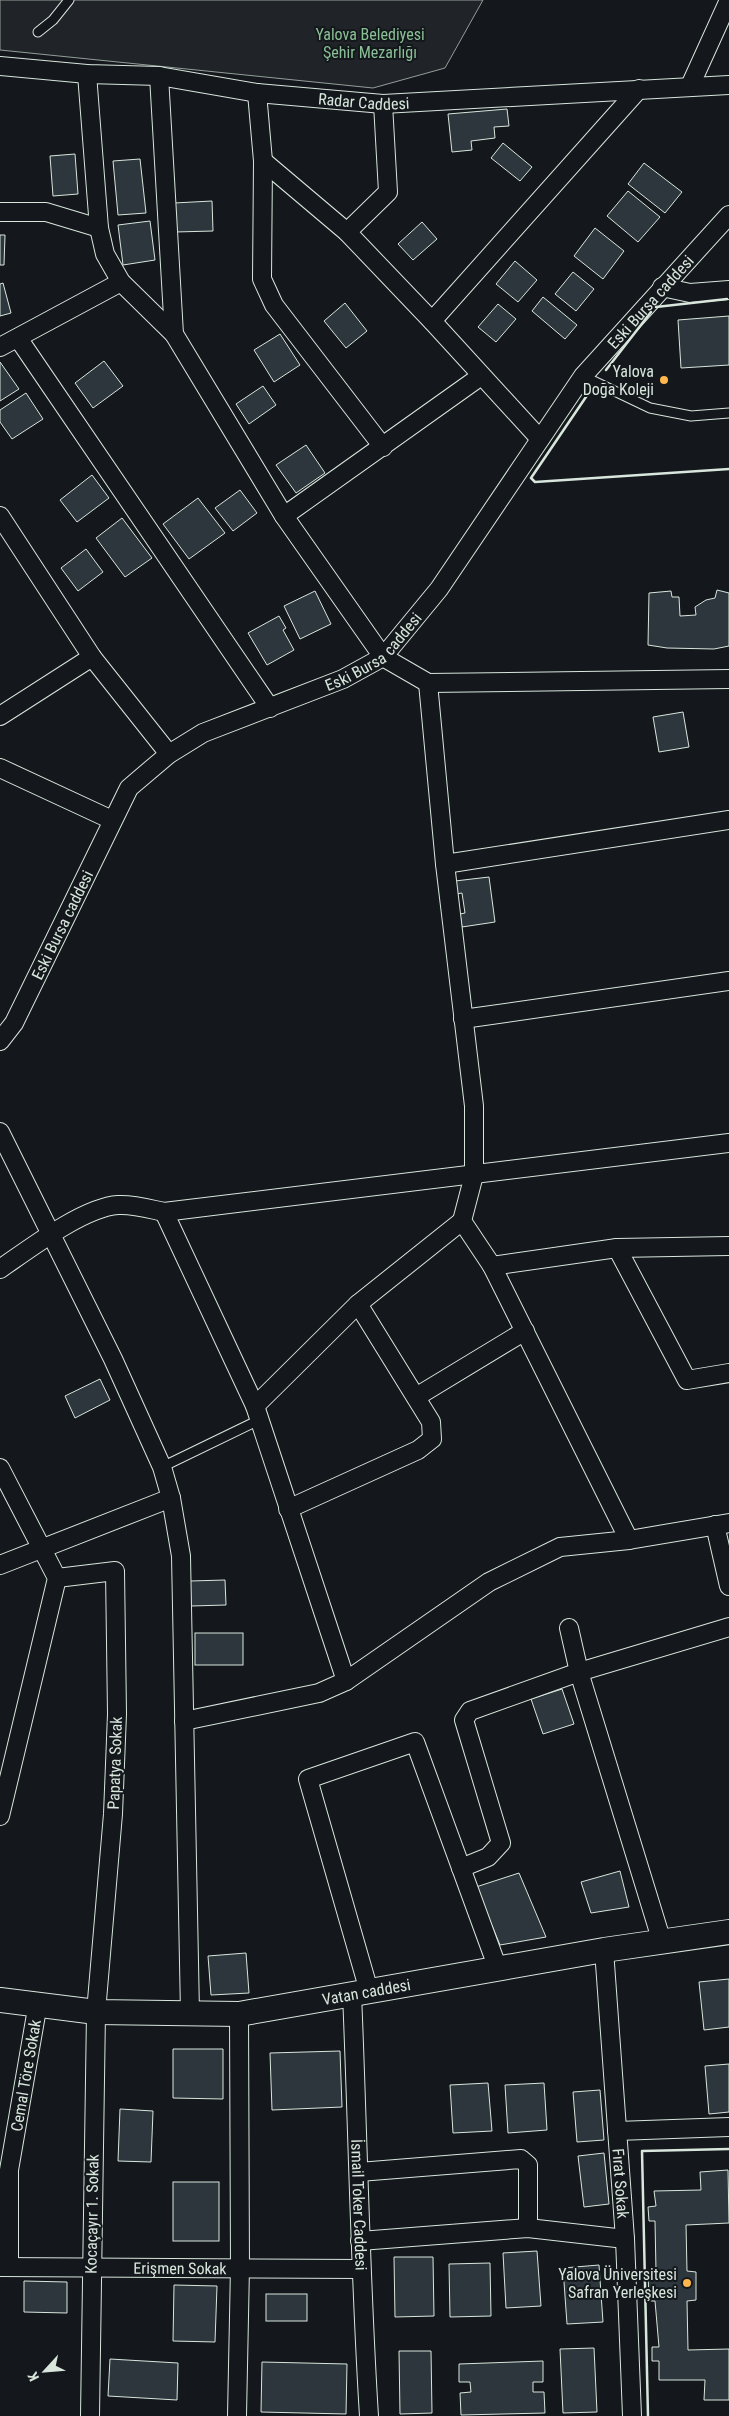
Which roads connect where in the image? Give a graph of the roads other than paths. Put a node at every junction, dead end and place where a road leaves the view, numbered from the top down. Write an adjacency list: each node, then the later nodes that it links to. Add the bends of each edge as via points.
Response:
1 (69, 0): 3 (lane)
2 (729, 0): 8 (street)
3 (38, 32)
4 (0, 66): 5 (street, Radar Caddesi)
5 (87, 74): 6 (street, Radar Caddesi); 15 (street)
6 (159, 76): 10 (street, Radar Caddesi); 21 (street)
7 (729, 84): 8 (street, Radar Caddesi)
8 (690, 86): 9 (street, Radar Caddesi)
9 (639, 89): 11 (street, Radar Caddesi); 20 (street)
10 (257, 93): 11 (street, Radar Caddesi); 12 (street)
11 (383, 104): 16 (street, via 388,192)
12 (262, 161): 16 (street); 28 (street, via 262,279 274,304)
13 (0, 212): 15 (street, via 46,212)
14 (729, 215): 18 (street, Eski Bursa caddesi)
15 (99, 228): 17 (street, via 105,254)
16 (346, 232): 20 (street)
17 (121, 282): 21 (street); 22 (street)
18 (662, 288): 19 (street, via 690,293); 25 (street, Eski Bursa caddesi)
19 (729, 290)
20 (432, 321): 24 (street)
21 (174, 334): 30 (street)
22 (18, 338): 23 (street); 35 (street)
23 (0, 347)
24 (481, 376): 27 (street); 28 (street)
25 (583, 376): 26 (lane, via 650,408 692,416); 27 (street, Eski Bursa caddesi)
26 (729, 413)
27 (540, 439): 32 (street, Eski Bursa caddesi, via 439,589)
28 (384, 447): 30 (street)
29 (0, 516): 31 (street)
30 (284, 516): 32 (street)
31 (92, 656): 36 (street); 37 (street)
32 (383, 657): 34 (street); 35 (street, Eski Bursa caddesi, via 343,679)
33 (729, 679): 34 (street)
34 (428, 683): 41 (street)
35 (270, 708): 37 (street, Eski Bursa caddesi, via 203,733)
36 (0, 716)
37 (169, 754): 39 (street, Eski Bursa caddesi, via 129,788)
38 (0, 768): 39 (street)
39 (112, 820): 44 (street, Eski Bursa caddesi, via 14,1023)
40 (729, 820): 41 (street)
41 (444, 864): 43 (street)
42 (729, 981): 43 (street)
43 (463, 1019): 47 (street, via 474,1106)
44 (0, 1041)
45 (0, 1132): 50 (street)
46 (729, 1143): 47 (street)
47 (474, 1175): 48 (street); 49 (street)
48 (164, 1212): 50 (street, via 120,1204 102,1207); 59 (street)
49 (462, 1221): 53 (street); 55 (street)
50 (51, 1235): 54 (street); 60 (street, via 114,1359)
51 (729, 1246): 52 (street)
52 (617, 1248): 53 (street); 57 (street, via 687,1380)
53 (492, 1266): 56 (street)
54 (0, 1269)
55 (358, 1304): 58 (street); 59 (street)
56 (525, 1331): 58 (street); 65 (street)
57 (729, 1373)
58 (416, 1397): 63 (street, via 431,1422 432,1439 418,1450)
59 (257, 1413): 60 (lane); 63 (street)
60 (162, 1467): 62 (street)
61 (0, 1468): 66 (street)
62 (171, 1498): 66 (street); 74 (street, via 181,1556)
63 (288, 1509): 73 (street)
64 (722, 1524): 65 (street); 69 (street)
65 (629, 1540): 73 (street, via 560,1547 489,1582)
66 (41, 1548): 67 (street); 68 (street)
67 (0, 1565)
68 (57, 1578): 75 (street); 84 (street, Papatya Sokak, via 115,1571 115,1774)
69 (729, 1586)
70 (729, 1627): 72 (street)
71 (569, 1628): 72 (street)
72 (580, 1672): 76 (street, via 470,1711 464,1720 501,1843 488,1857); 78 (street)
73 (346, 1681): 74 (street, via 319,1693)
74 (184, 1721): 85 (street)
75 (0, 1816)
76 (461, 1868): 80 (street); 81 (street, İsmail Toker Caddesi, via 415,1742 308,1779)
77 (729, 1932): 78 (street, Vatan caddesi)
78 (662, 1942): 79 (street, Vatan caddesi)
79 (604, 1950): 80 (street, Vatan caddesi); 88 (street, Fırat Sokak)
80 (498, 1969): 81 (street, Vatan caddesi)
81 (360, 1993): 86 (street, Vatan caddesi); 89 (street, İsmail Toker Caddesi)
82 (0, 2000): 83 (street, Vatan caddesi)
83 (38, 2003): 84 (street, Vatan caddesi); 93 (street, Cemal Töre Sokak, via 8,2170)
84 (96, 2012): 85 (street, Vatan caddesi); 94 (street, Kocaçayır 1. Sokak)
85 (190, 2013): 86 (street, Vatan caddesi)
86 (239, 2014): 95 (street)
87 (729, 2127): 88 (street)
88 (617, 2132): 91 (street, Fırat Sokak)
89 (359, 2172): 90 (street, via 521,2159 528,2165); 92 (street, İsmail Toker Caddesi)
90 (528, 2228): 91 (street); 92 (street)
91 (625, 2239): 100 (street, Fırat Sokak)
92 (360, 2241): 96 (street, İsmail Toker Caddesi)
93 (5, 2266): 94 (street, Erişmen Sokak)
94 (91, 2267): 95 (street, Erişmen Sokak); 97 (street, Kocaçayır 1. Sokak)
95 (240, 2267): 96 (street, Erişmen Sokak); 98 (street)
96 (360, 2269): 99 (street, İsmail Toker Caddesi)
97 (90, 2416)
98 (236, 2416)
99 (369, 2416)
100 (632, 2416)

